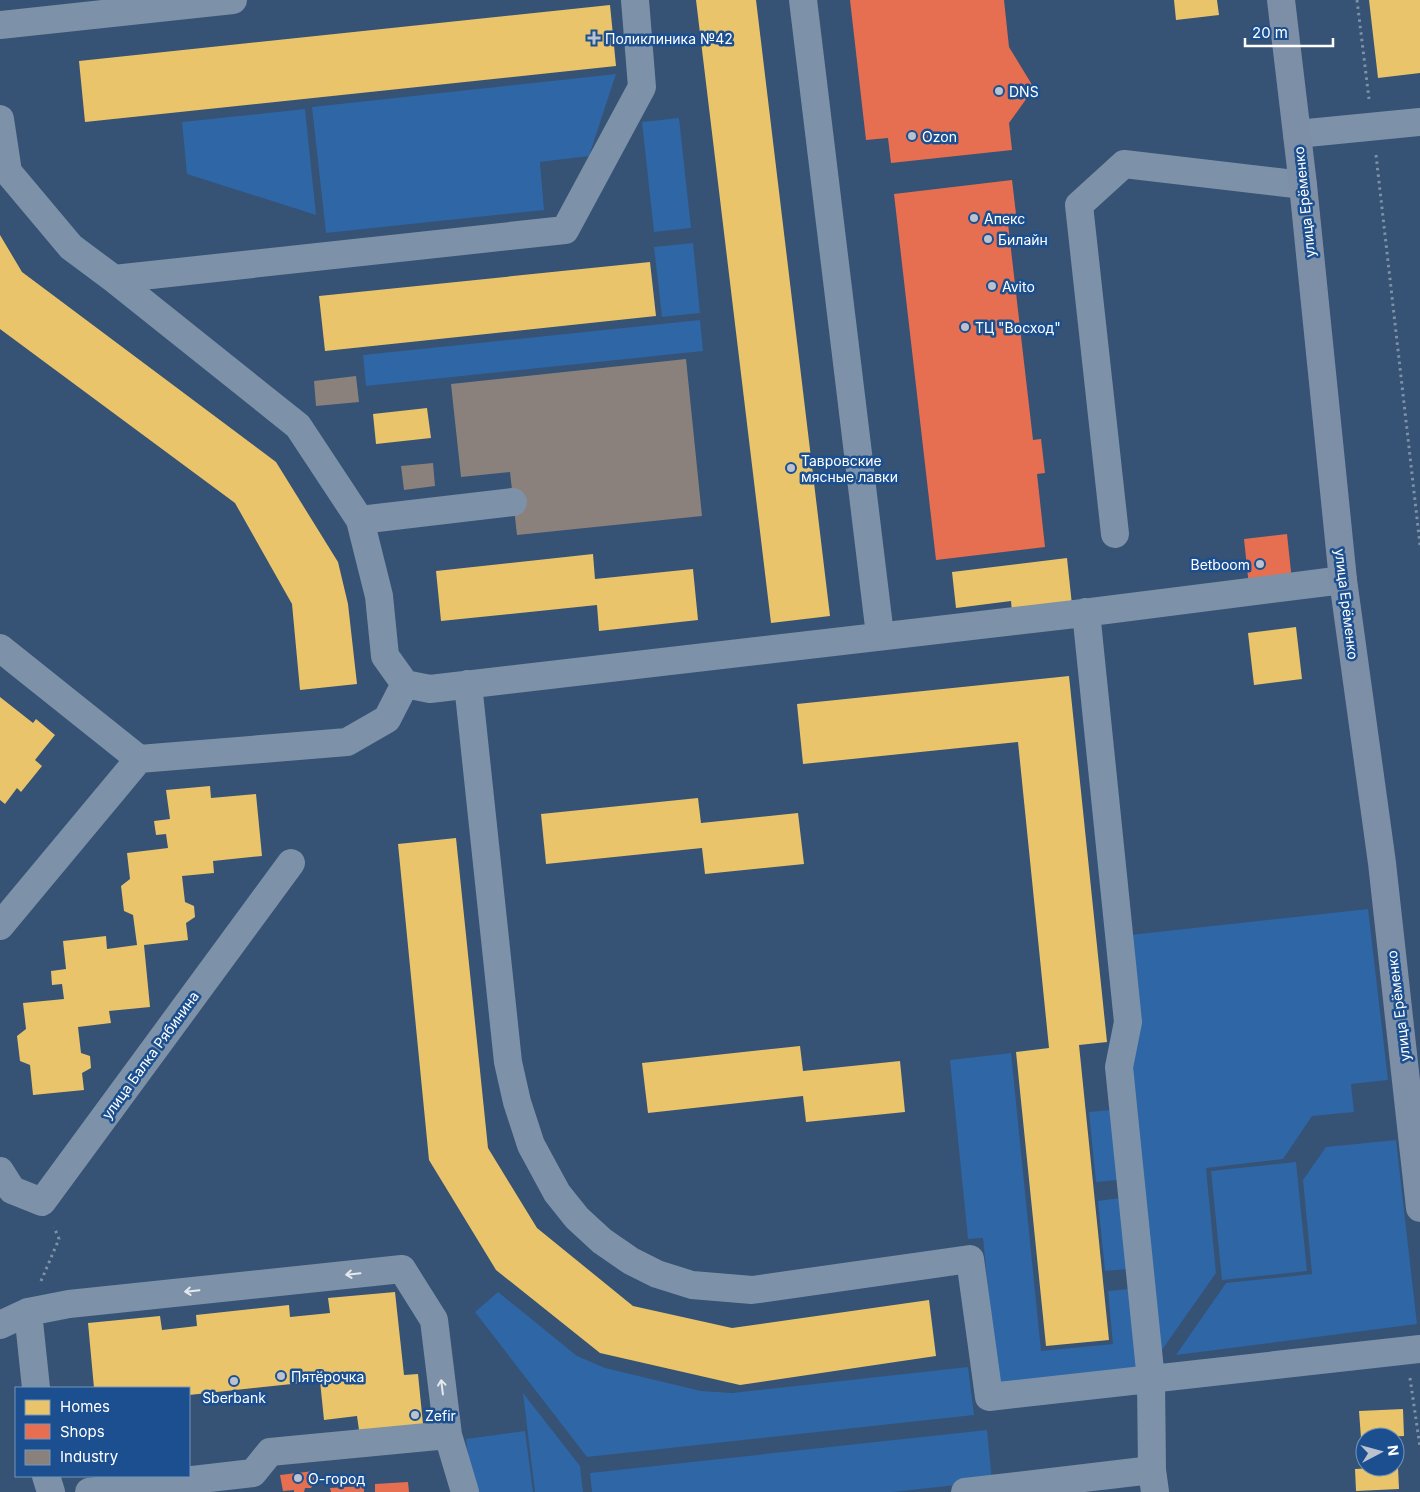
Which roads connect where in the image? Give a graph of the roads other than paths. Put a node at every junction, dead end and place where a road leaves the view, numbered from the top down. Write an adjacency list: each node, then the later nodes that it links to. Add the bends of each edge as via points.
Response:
1 (233, 0): 5 (street)
2 (635, 0): 10 (street, via 642,87 565,230)
3 (803, 0): 16 (street)
4 (1281, 0): 8 (main road, улица Ерёменко)
5 (0, 25)
6 (0, 119): 10 (street, via 8,172 71,247)
7 (1420, 122): 8 (street)
8 (1296, 134): 9 (main road, улица Ерёменко)
9 (1303, 185): 13 (street, via 1124,164 1079,204); 14 (main road, улица Ерёменко)
10 (114, 279): 12 (street, via 298,426)
11 (513, 502): 12 (street)
12 (360, 520): 18 (street, via 379,596 385,656)
13 (1115, 534)
14 (1343, 580): 15 (street); 23 (main road, улица Ерёменко, via 1382,863)
15 (1086, 612): 16 (street); 29 (street, via 1128,1022 1119,1068)
16 (880, 635): 19 (street)
17 (0, 648): 20 (street)
18 (405, 684): 19 (street, via 430,689); 20 (street, via 387,718 347,742)
19 (468, 684): 29 (street, via 508,1062 531,1145 557,1193 577,1218 631,1261 657,1274 692,1285 752,1290 970,1259 989,1398)
20 (139, 759): 22 (street)
21 (291, 863): 24 (street, улица Балка Рябинина, via 42,1202 12,1190)
22 (0, 926)
23 (1412, 1049): 25 (main road, улица Ерёменко)
24 (0, 1171)
25 (1420, 1208)
26 (28, 1312): 27 (street); 30 (street); 31 (street, one-way to 26, via 434,1320 402,1269 69,1304)
27 (0, 1325)
28 (1413, 1350): 29 (street)
29 (1151, 1380): 33 (street)
30 (36, 1387)
31 (448, 1435): 36 (street, via 270,1452 254,1473); 37 (street)
32 (46, 1477): 35 (street)
33 (1153, 1481): 34 (street)
34 (994, 1490): 38 (street)
35 (51, 1492)
36 (89, 1492)
37 (465, 1492)
38 (965, 1492)

